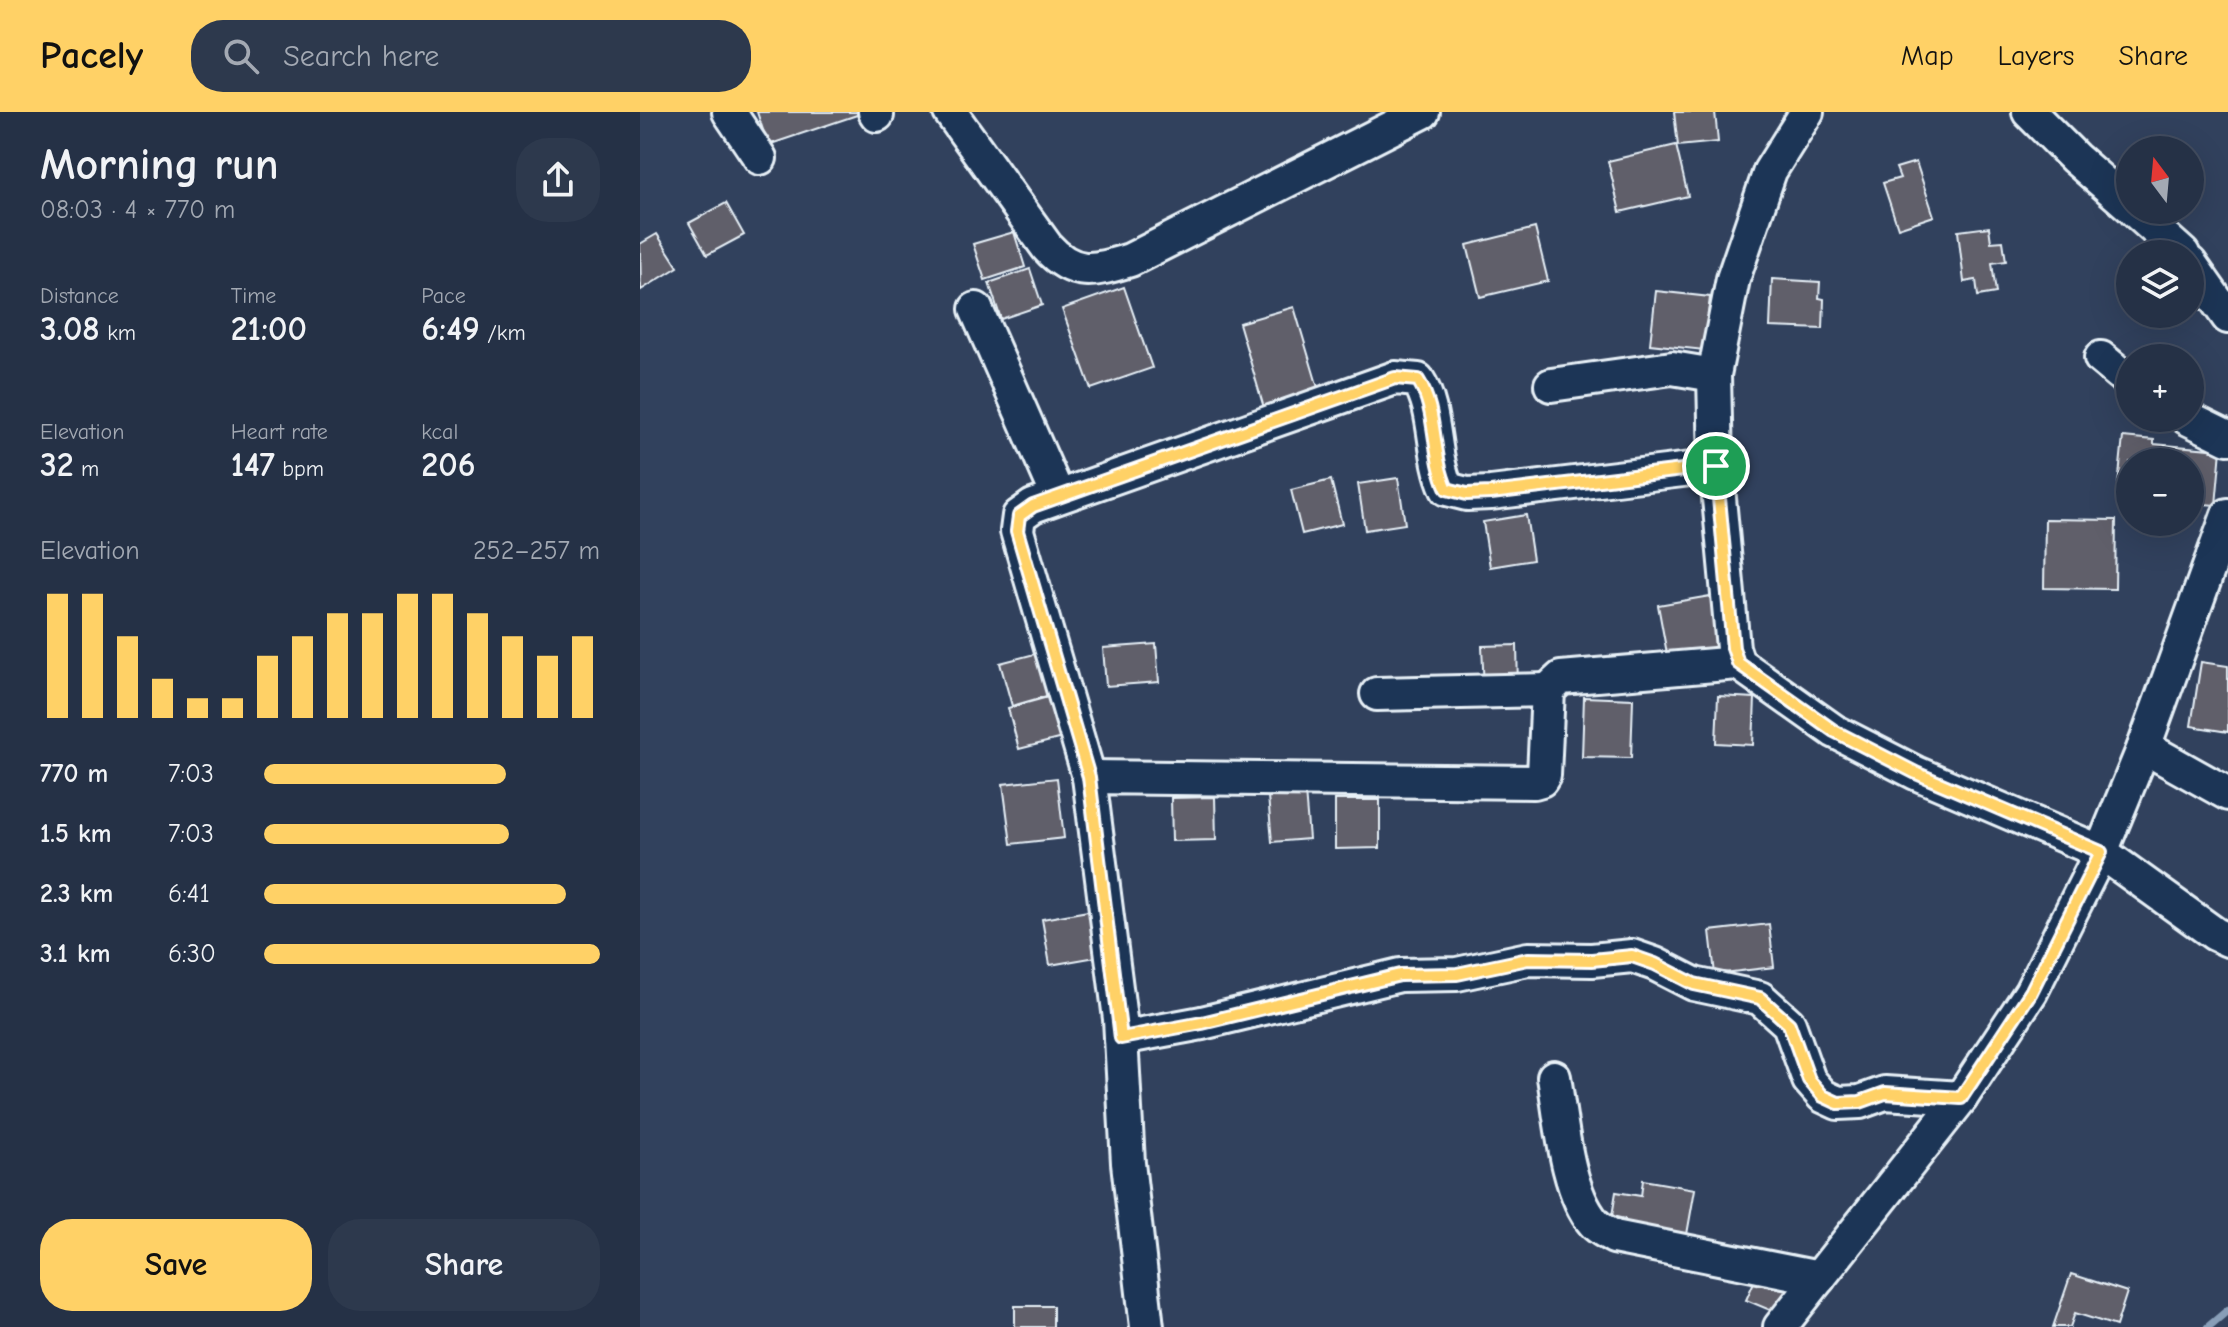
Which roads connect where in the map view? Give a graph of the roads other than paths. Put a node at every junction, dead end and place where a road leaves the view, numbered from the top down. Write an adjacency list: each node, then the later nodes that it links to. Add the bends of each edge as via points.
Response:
1 (729, 112): 6 (street)
2 (950, 112): 3 (street, via 1047,247 1061,263 1081,269 1130,260)
3 (1423, 112)
4 (1807, 112): 15 (street, via 1770,171 1733,279)
5 (2029, 112): 7 (street)
6 (760, 158)
7 (2116, 194)
8 (2150, 224): 9 (street)
9 (2167, 240)
10 (2204, 283): 12 (street)
11 (976, 309): 20 (street)
12 (2228, 317)
13 (2101, 358): 14 (street)
14 (2116, 370)
15 (1714, 375): 16 (street, via 1672,368); 19 (street)
16 (1551, 385)
17 (2204, 426): 18 (street)
18 (2228, 438)
19 (1716, 466): 20 (street, via 1491,493 1447,489 1438,470 1428,395 1418,380 1395,378); 22 (street)
20 (1058, 496): 26 (street, via 1019,516 1017,531)
21 (2228, 515): 25 (street)
22 (1738, 663): 23 (street, via 1561,678); 28 (street, via 1834,731 1916,773)
23 (1548, 690): 24 (street); 26 (street, via 1544,775 1534,782)
24 (1377, 694)
25 (2144, 747): 27 (street); 28 (street)
26 (1089, 777): 30 (street)
27 (2228, 794)
28 (2101, 852): 29 (street); 32 (street, via 2031,992)
29 (2228, 940)
30 (1121, 1038): 32 (street, via 1400,975 1457,974 1528,959 1632,956 1694,984 1760,998 1789,1024 1809,1080 1838,1103 1885,1093); 34 (street, via 1128,1163)
31 (1554, 1077): 33 (street, via 1572,1173 1582,1206 1595,1225 1614,1237)
32 (1961, 1098): 33 (street)
33 (1819, 1278): 35 (street)
34 (1147, 1327)
35 (1780, 1327)

